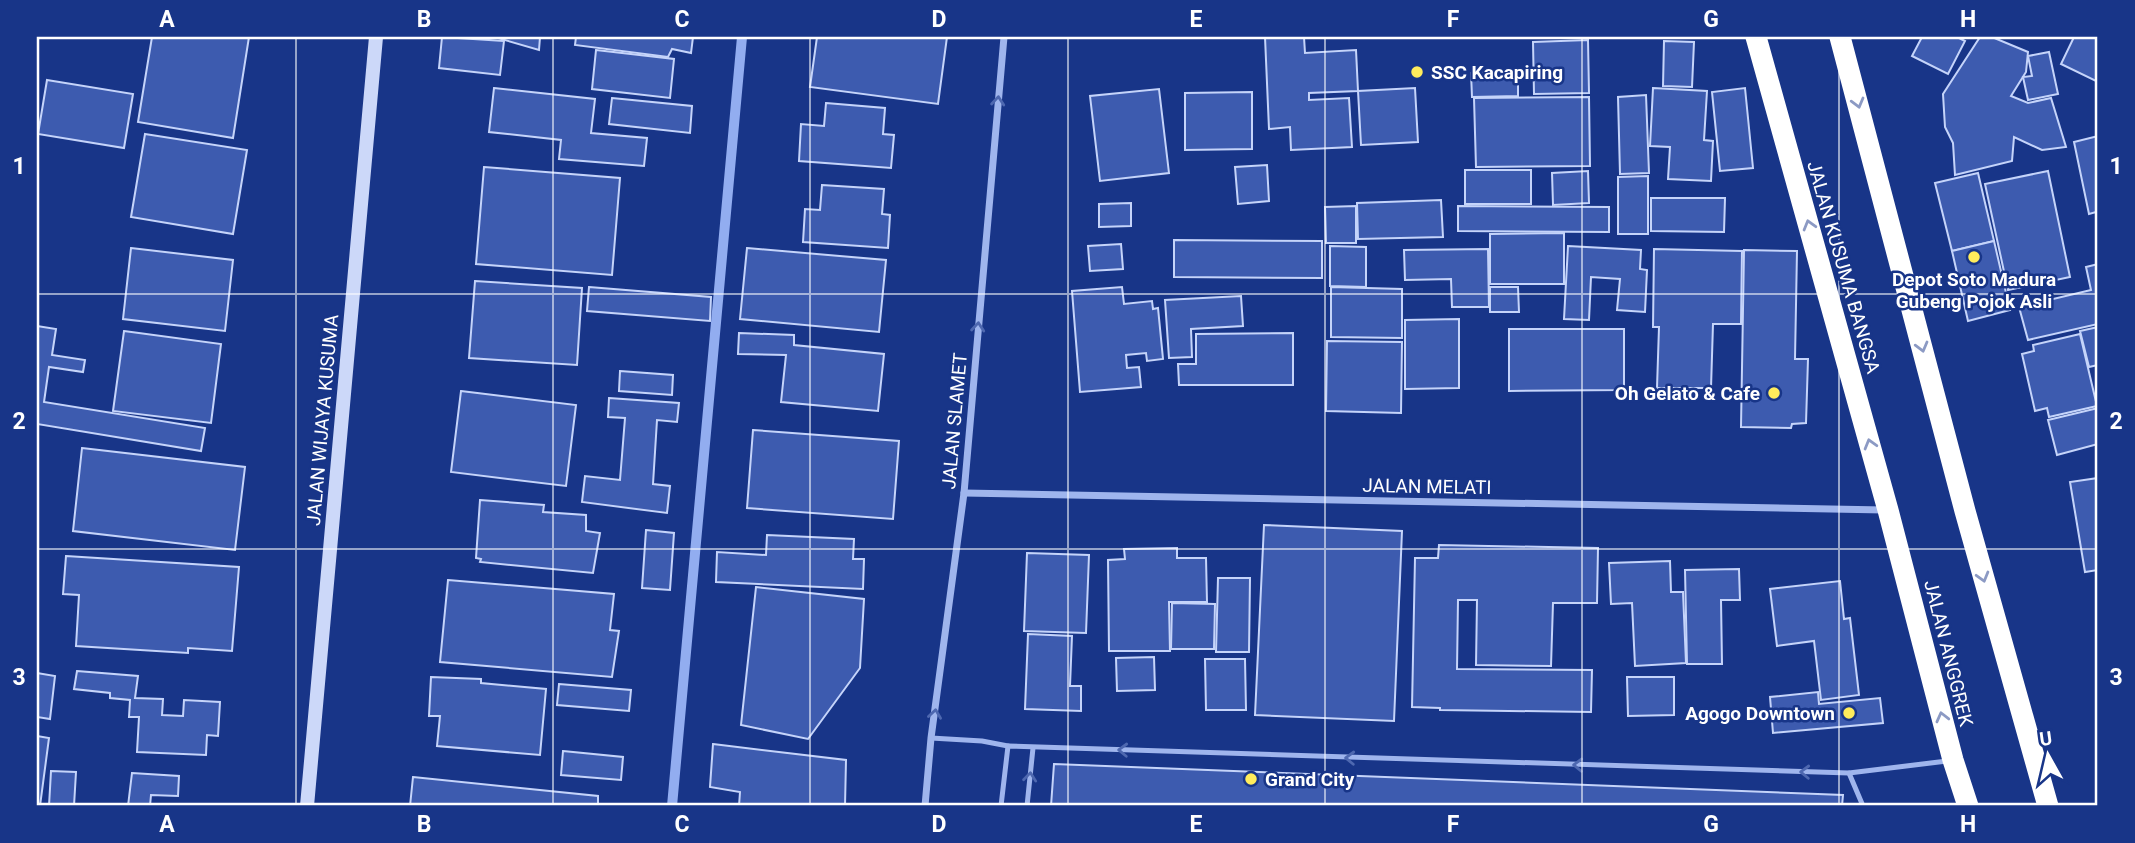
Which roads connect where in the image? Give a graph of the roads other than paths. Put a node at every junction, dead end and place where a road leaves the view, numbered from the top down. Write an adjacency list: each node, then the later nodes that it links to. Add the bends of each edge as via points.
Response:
1 (376, 37): 12 (street, JALAN WIJAYA KUSUMA)
2 (1004, 37): 5 (street, JALAN SLAMET, one-way to 2)
3 (1756, 37): 6 (highway, JALAN KUSUMA BANGSA, one-way to 3)
4 (1840, 37): 18 (highway, one-way to 18)
5 (964, 493): 6 (street, JALAN MELATI); 7 (street, JALAN SLAMET, one-way to 5)
6 (1888, 510): 10 (highway, JALAN ANGGREK, one-way to 6)
7 (931, 738): 8 (lane); 13 (street, JALAN SLAMET)
8 (1008, 746): 9 (lane); 14 (lane)
9 (1033, 748): 11 (lane, one-way to 9); 15 (lane, one-way to 9)
10 (1953, 760): 11 (lane); 17 (highway, JALAN ANGGREK)
11 (1849, 774): 16 (lane)
12 (307, 806)
13 (925, 806)
14 (1001, 806)
15 (1027, 806)
16 (1863, 806)
17 (1968, 806)
18 (2048, 806)

